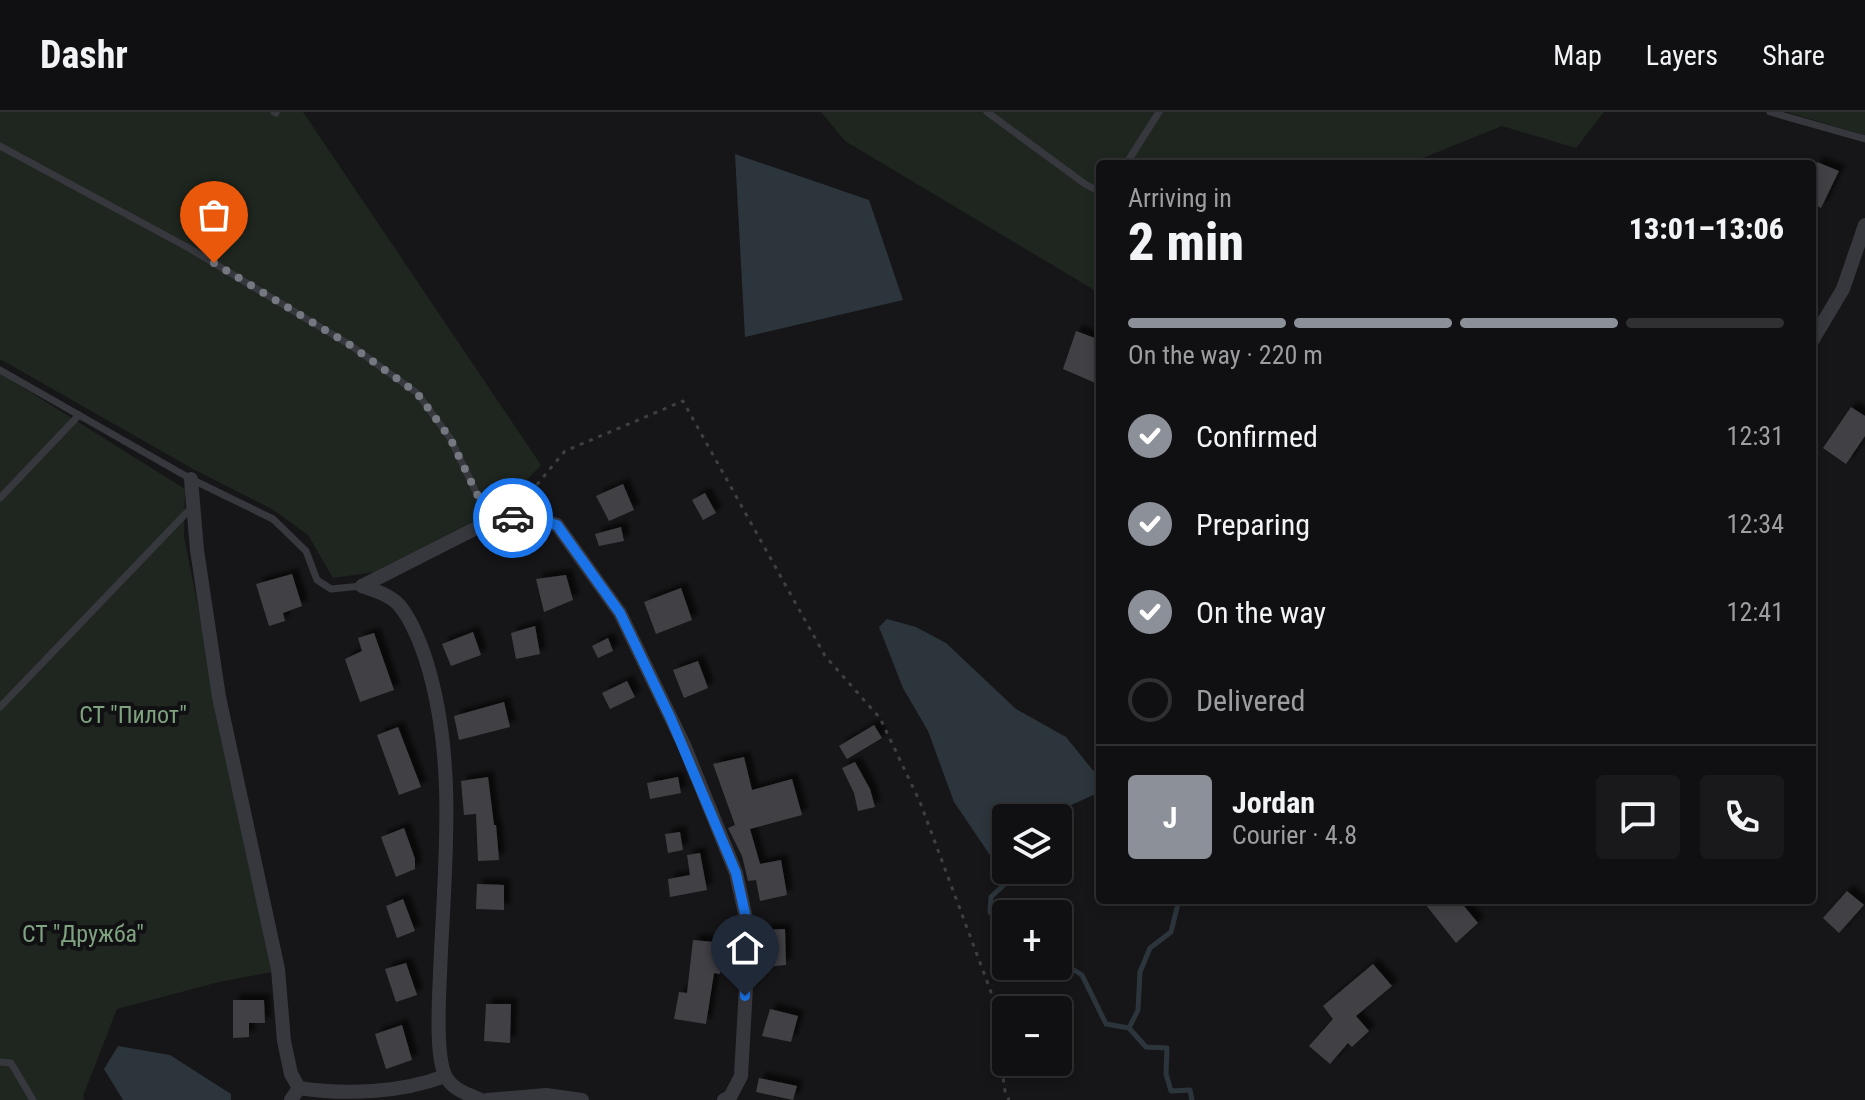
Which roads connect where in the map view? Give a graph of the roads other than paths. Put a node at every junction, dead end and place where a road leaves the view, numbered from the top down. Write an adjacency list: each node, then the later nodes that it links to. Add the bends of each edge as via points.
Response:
1 (987, 112): 7 (lane)
2 (1159, 112): 6 (lane)
3 (1770, 112): 4 (lane)
4 (1865, 139)
5 (0, 146): 15 (lane, via 187,247 350,345 417,393 450,438)
6 (1129, 160)
7 (1096, 190)
8 (1865, 225): 9 (street, via 1843,289)
9 (1816, 334)
10 (0, 370): 11 (lane)
11 (79, 415): 12 (lane); 13 (lane)
12 (191, 479): 14 (street); 16 (lane, via 273,519 306,551 317,580 331,589)
13 (0, 498)
14 (193, 506): 17 (lane); 20 (street, via 219,697 278,969)
15 (490, 521): 16 (street); 24 (street, via 527,516 557,525 620,613 684,745 736,873 746,918 747,969 741,1076)
16 (362, 586): 19 (street, via 399,605 419,639 437,695 447,783 438,1015)
17 (0, 707)
18 (0, 1062): 21 (lane, via 11,1063)
19 (445, 1076): 20 (street, via 420,1085); 22 (street, via 455,1088)
20 (295, 1094)
21 (33, 1100)
22 (484, 1100): 23 (street, via 546,1095)
23 (582, 1100)
24 (724, 1100)

